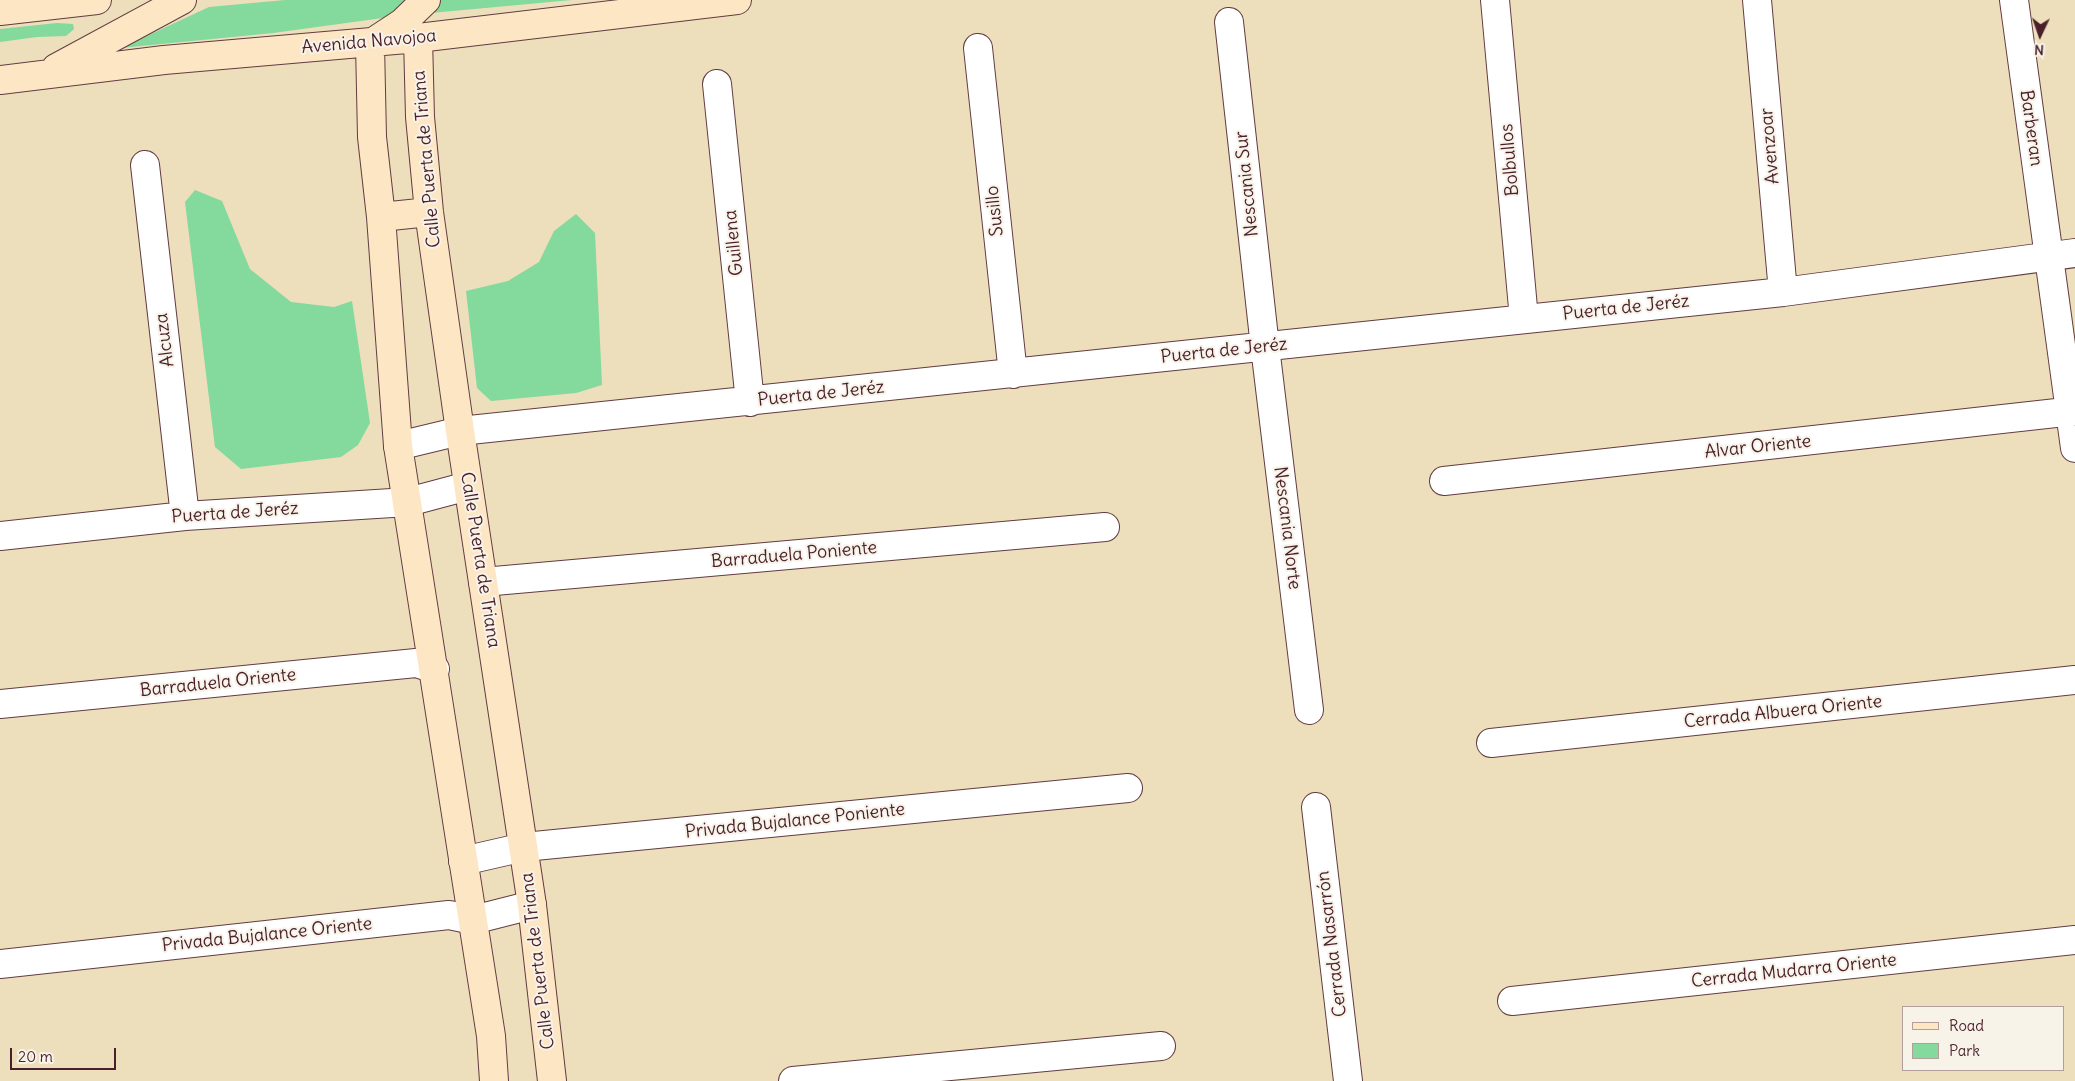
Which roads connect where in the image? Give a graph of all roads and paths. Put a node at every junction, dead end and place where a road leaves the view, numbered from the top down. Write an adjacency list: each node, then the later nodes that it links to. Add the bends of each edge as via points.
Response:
1 (97, 0): 8 (street)
2 (182, 0): 13 (street)
3 (426, 0): 11 (street, via 402,23)
4 (737, 0): 10 (street, Avenida Navojoa)
5 (1495, 0): 21 (street, Bolbullos)
6 (1757, 0): 20 (street, Avenzoar)
7 (2014, 0): 19 (street, Barberan)
8 (0, 11)
9 (1229, 22): 22 (street, Nescania Sur)
10 (418, 38): 11 (street, Avenida Navojoa); 17 (street, Calle Puerta de Triana, via 420,117)
11 (370, 44): 13 (street, Avenida Navojoa, via 164,60); 18 (street, via 372,137)
12 (978, 48): 23 (street, Susillo)
13 (44, 75): 14 (street, Avenida Navojoa)
14 (0, 80)
15 (717, 84): 24 (street, Guillena)
16 (145, 165): 32 (street, Alcuza)
17 (429, 212): 18 (street); 26 (street, Calle Puerta de Triana)
18 (382, 217): 27 (street)
19 (2062, 255): 20 (street, Puerta de Jeréz); 25 (street, Barberan)
20 (1784, 292): 21 (street, Puerta de Jeréz)
21 (1524, 319): 22 (street, Puerta de Jeréz)
22 (1265, 347): 23 (street, Puerta de Jeréz); 39 (street, Nescania Norte)
23 (1013, 374): 24 (street, Puerta de Jeréz)
24 (750, 402): 26 (street, Puerta de Jeréz)
25 (2073, 412): 28 (street, Barberan); 29 (street, Alvar Oriente)
26 (460, 431): 27 (street, Puerta de Jeréz); 30 (street, Calle Puerta de Triana)
27 (398, 446): 31 (street)
28 (2075, 448)
29 (1444, 482)
30 (468, 486): 31 (street, Puerta de Jeréz); 35 (street, Calle Puerta de Triana)
31 (408, 502): 32 (street, Puerta de Jeréz); 36 (street)
32 (185, 516): 34 (street, Puerta de Jeréz)
33 (1105, 528): 35 (street, Barraduela Poniente)
34 (0, 536)
35 (483, 582): 43 (street, Calle Puerta de Triana)
36 (434, 669): 38 (street, Barraduela Oriente, via 416,663); 44 (street)
37 (2075, 680): 40 (street, Cerrada Albuera Oriente)
38 (0, 704)
39 (1309, 710)
40 (1491, 742)
41 (1128, 788): 43 (street, Privada Bujalance Poniente)
42 (1316, 807): 54 (street, Cerrada Nasarrón)
43 (524, 847): 44 (street, Privada Bujalance Poniente); 45 (street, Calle Puerta de Triana)
44 (463, 861): 46 (street)
45 (532, 905): 46 (street, Privada Bujalance Oriente); 52 (street, Calle Puerta de Triana)
46 (473, 920): 48 (street, Privada Bujalance Oriente, via 449,915); 51 (street)
47 (2075, 940): 49 (street, Cerrada Mudarra Oriente)
48 (0, 964)
49 (1512, 1001)
50 (1161, 1046): 53 (street)
51 (494, 1081)
52 (552, 1081)
53 (793, 1081)
54 (1348, 1081)

